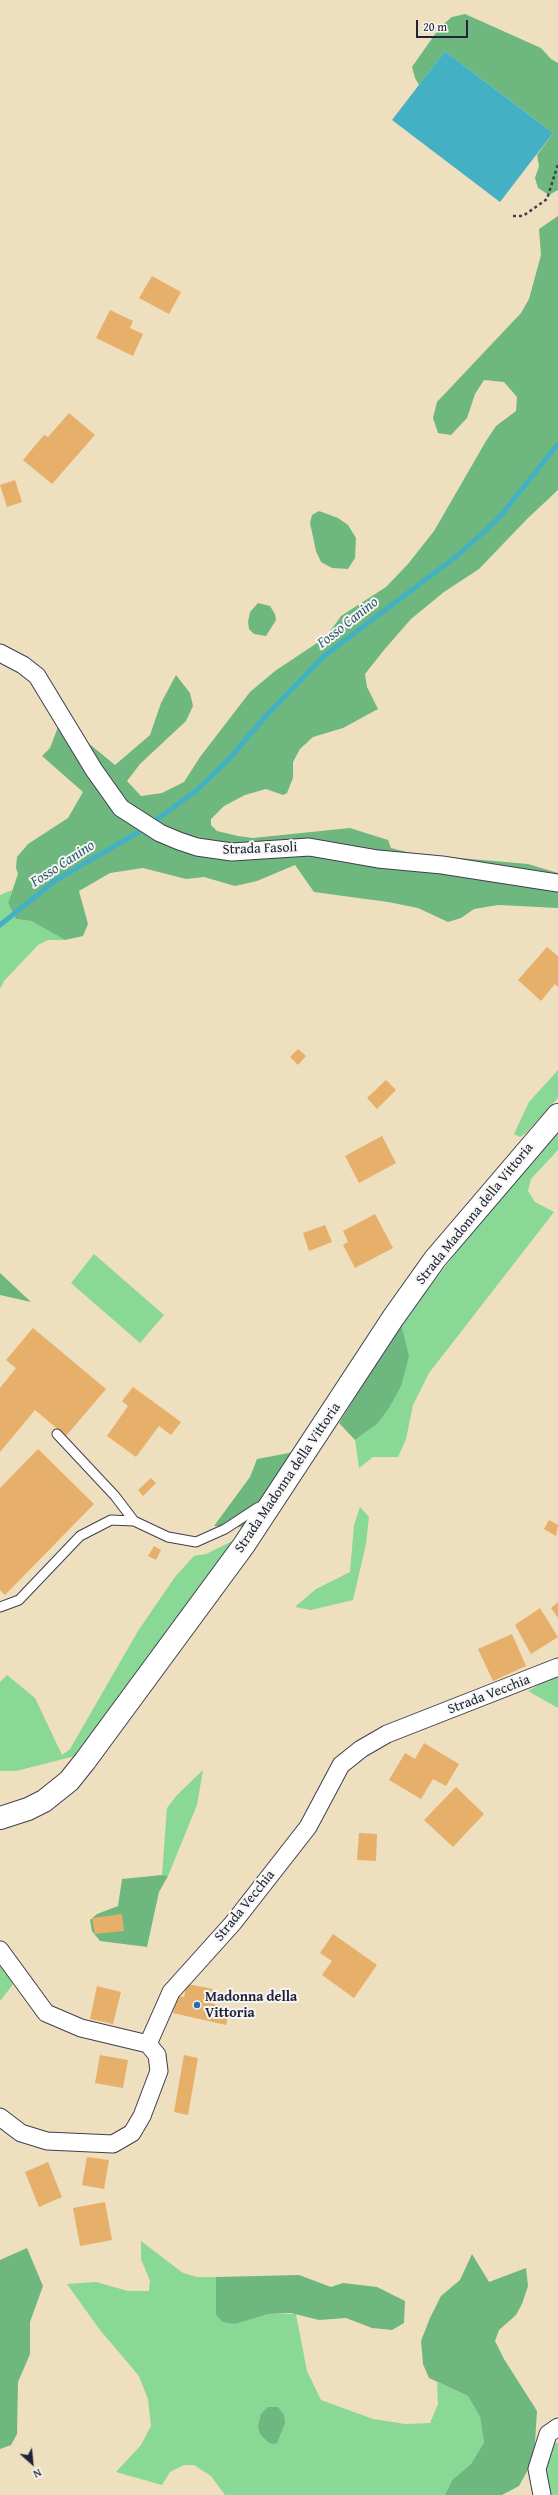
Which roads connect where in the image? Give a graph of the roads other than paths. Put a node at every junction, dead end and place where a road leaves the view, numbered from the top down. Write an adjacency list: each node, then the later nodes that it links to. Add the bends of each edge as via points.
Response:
1 (0, 653): 2 (street, Strada Fasoli, via 23,665 36,676 94,770 121,808 179,842 232,852 309,847 378,859 442,865)
2 (558, 883)
3 (558, 1115): 5 (street, Strada Madonna della Vittoria, via 435,1259 393,1318)
4 (57, 1434): 6 (lane, via 115,1496)
5 (273, 1503): 6 (lane, via 257,1508 225,1530 196,1542 168,1537); 9 (street, Strada Madonna della Vittoria, via 163,1657 69,1781 44,1801)
6 (134, 1521): 7 (lane, via 112,1520 80,1536 19,1600)
7 (0, 1608)
8 (558, 1667): 11 (street, Strada Vecchia, via 387,1734 340,1765 308,1827 233,1923 171,1992)
9 (0, 1818)
10 (0, 1950): 11 (street, via 46,2013 81,2028)
11 (148, 2044): 12 (street, via 157,2055 159,2070 142,2116 132,2133 113,2144 48,2141 21,2134)
12 (0, 2117)
13 (558, 2427): 14 (street, via 548,2434 537,2469)
14 (542, 2495)

